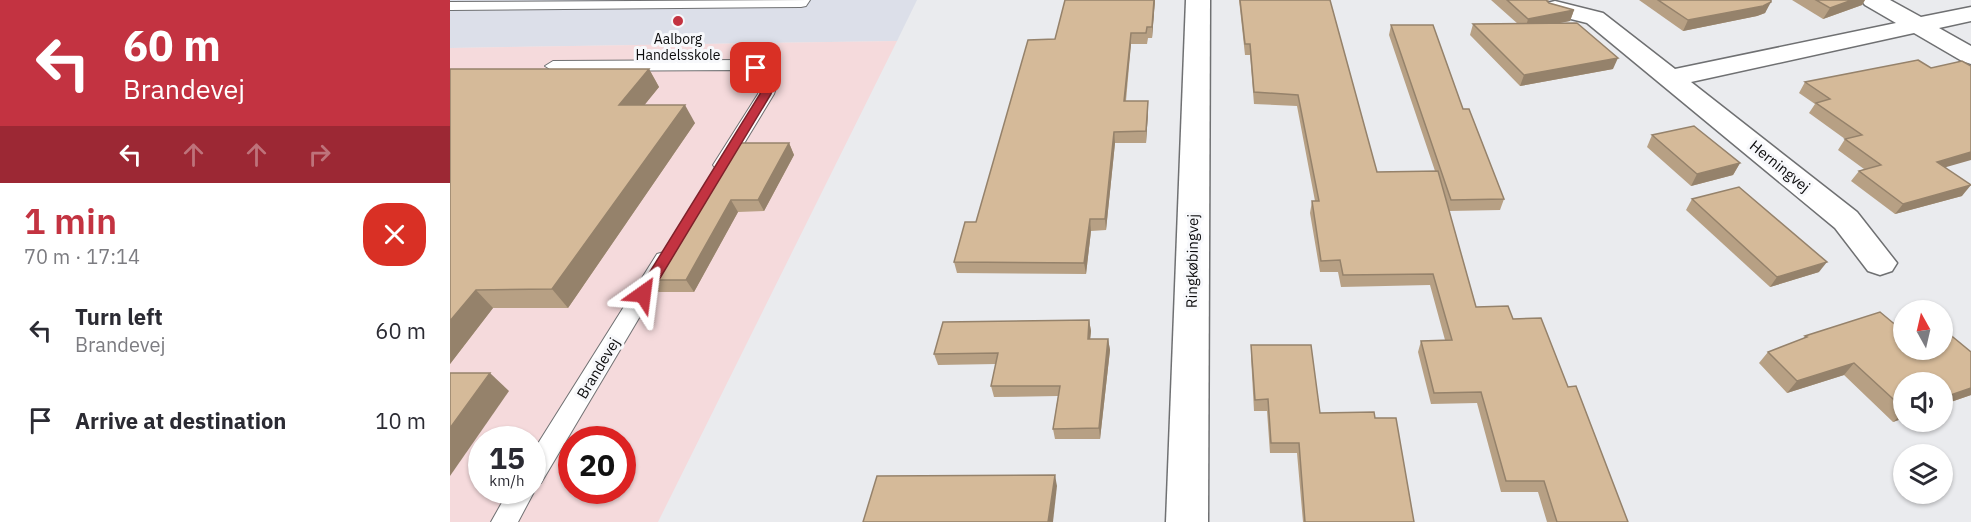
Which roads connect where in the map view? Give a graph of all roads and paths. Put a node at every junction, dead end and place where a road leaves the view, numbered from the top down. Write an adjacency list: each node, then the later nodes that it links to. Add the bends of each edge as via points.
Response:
1 (803, 0): 4 (lane)
2 (1198, 0): 17 (street, Ringkøbingvej)
3 (1872, 0): 7 (street)
4 (450, 6)
5 (1555, 8): 10 (street, Herningvej, via 1595,18)
6 (1971, 14): 7 (street)
7 (1917, 25): 8 (street); 10 (street)
8 (1971, 56)
9 (553, 66): 11 (lane, via 744,65 761,72 770,82 766,94)
10 (1671, 78): 13 (street, Herningvej, via 1846,220)
11 (710, 184)
12 (674, 244): 14 (lane, Brandevej)
13 (1880, 263)
14 (546, 452)
15 (515, 504): 16 (lane)
16 (504, 522)
17 (1187, 522)

